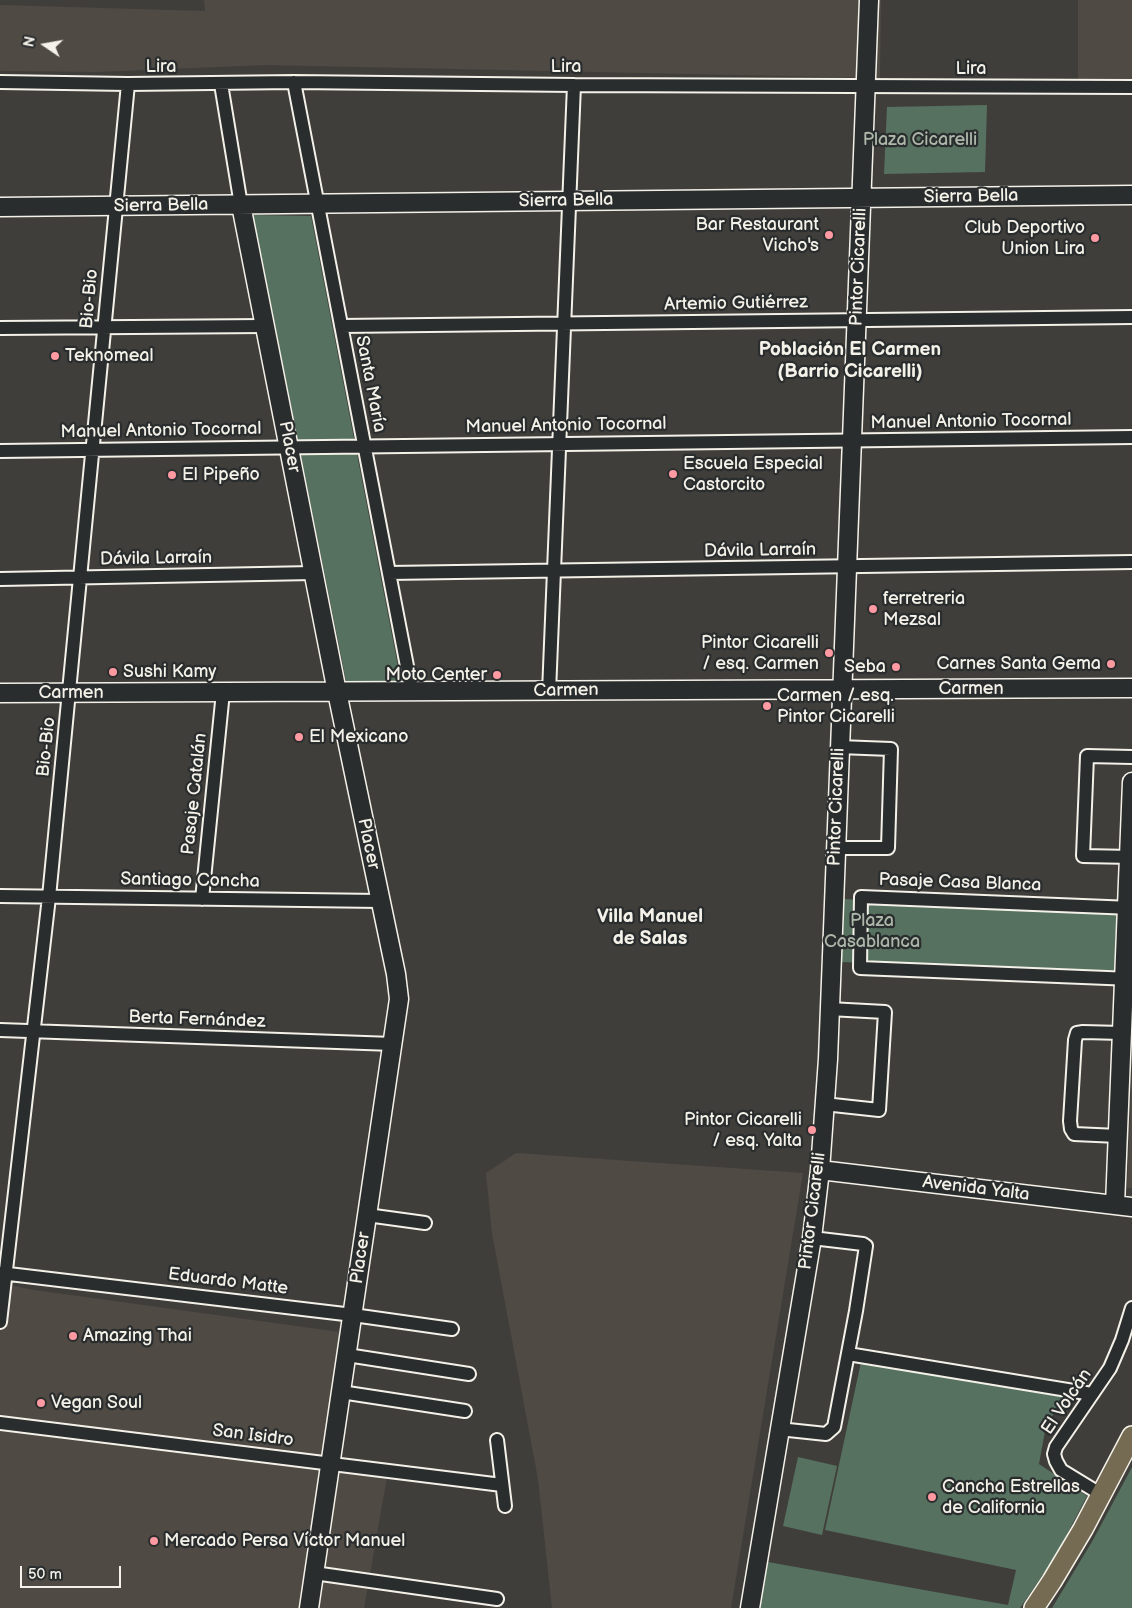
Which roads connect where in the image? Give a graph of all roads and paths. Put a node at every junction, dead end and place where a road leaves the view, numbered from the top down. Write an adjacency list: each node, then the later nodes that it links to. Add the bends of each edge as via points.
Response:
1 (870, 0): 7 (street, Pintor Cicarelli)
2 (0, 82): 4 (street, Lira)
3 (294, 82): 5 (street, Lira); 6 (street, Lira); 12 (street, Santa María)
4 (128, 84): 5 (street, Lira); 14 (street, Bio-Bio)
5 (221, 84): 13 (street, Placer)
6 (574, 85): 7 (street, Lira); 11 (street)
7 (867, 86): 8 (street, Lira); 10 (street, Pintor Cicarelli)
8 (1132, 87)
9 (1132, 195): 10 (street, Sierra Bella)
10 (862, 198): 11 (street, Sierra Bella); 17 (street, Pintor Cicarelli)
11 (570, 201): 12 (street, Sierra Bella); 18 (street)
12 (317, 204): 13 (street, Sierra Bella); 20 (street, Santa María)
13 (241, 205): 14 (street, Sierra Bella); 19 (street, Placer)
14 (116, 206): 15 (street, Sierra Bella); 21 (street, Bio-Bio)
15 (0, 207)
16 (1132, 317): 17 (street, Artemio Gutiérrez)
17 (857, 320): 18 (street, Artemio Gutiérrez); 24 (street, Pintor Cicarelli)
18 (564, 324): 20 (street, Artemio Gutiérrez); 25 (street)
19 (265, 326): 21 (street); 27 (street, Placer)
20 (341, 326): 26 (street, Santa María)
21 (105, 327): 22 (street); 28 (street, Bio-Bio)
22 (0, 328)
23 (1132, 438): 24 (street, Manuel Antonio Tocornal)
24 (852, 440): 25 (street, Manuel Antonio Tocornal); 31 (street, Pintor Cicarelli)
25 (560, 444): 26 (street, Manuel Antonio Tocornal); 32 (street)
26 (364, 446): 27 (street, Manuel Antonio Tocornal); 34 (street, Santa María)
27 (289, 447): 28 (street, Manuel Antonio Tocornal); 33 (street, Placer)
28 (93, 450): 29 (street, Manuel Antonio Tocornal); 35 (street, Bio-Bio)
29 (0, 451)
30 (1132, 562): 31 (street, Dávila Larraín)
31 (846, 567): 32 (street, Dávila Larraín); 38 (street, Pintor Cicarelli)
32 (554, 571): 34 (street, Dávila Larraín); 42 (street)
33 (313, 573): 35 (street, Dávila Larraín); 40 (street, Placer)
34 (388, 573): 41 (street, Santa María)
35 (81, 578): 36 (street, Dávila Larraín); 44 (street, Bio-Bio)
36 (0, 579)
37 (1132, 688): 38 (street, Carmen)
38 (841, 689): 42 (street, Carmen); 45 (street, Pintor Cicarelli)
39 (223, 692): 40 (street, Carmen); 44 (street, Carmen); 52 (street, Pasaje Catalán)
40 (337, 692): 41 (street, Carmen); 53 (street, Placer)
41 (412, 692): 42 (street, Carmen)
42 (549, 692)
43 (0, 693): 44 (street, Carmen)
44 (70, 693): 51 (street, Bio-Bio)
45 (839, 746): 48 (street, Pintor Cicarelli); 48 (street, via 891,749 889,831 888,848)
46 (1132, 757): 49 (street, via 1087,756 1083,856)
47 (1132, 782): 49 (street)
48 (835, 848): 56 (street, Pintor Cicarelli)
49 (1130, 857): 54 (street)
50 (0, 896): 51 (street, Santiago Concha)
51 (49, 897): 52 (street, Santiago Concha); 58 (street, Bio-Bio)
52 (202, 899): 53 (street, Santiago Concha)
53 (380, 901): 60 (street, Placer, via 399,999)
54 (1130, 908): 55 (street); 55 (street, Pasaje Casa Blanca, via 861,897 860,968)
55 (1128, 979): 59 (street)
56 (829, 1010): 61 (street, Pintor Cicarelli); 61 (street, via 885,1012 879,1110)
57 (0, 1030): 58 (street, Berta Fernández)
58 (34, 1031): 60 (street, Berta Fernández); 68 (street, Bio-Bio)
59 (1122, 1033): 62 (street); 62 (street, via 1077,1033 1070,1121 1074,1134)
60 (393, 1044): 65 (street, Placer)
61 (824, 1104): 63 (street, Pintor Cicarelli)
62 (1118, 1136): 64 (street)
63 (820, 1170): 64 (street, Avenida Yalta); 67 (street, Pintor Cicarelli)
64 (1124, 1206)
65 (367, 1215): 66 (street); 70 (street, Placer)
66 (425, 1224)
67 (812, 1238): 73 (street, via 866,1246); 80 (street, Pintor Cicarelli)
68 (3, 1273): 70 (street, Eduardo Matte); 71 (street, Bio-Bio)
69 (1132, 1308): 77 (street, El Volcán, via 1110,1368)
70 (353, 1315): 72 (street, Eduardo Matte); 74 (street, Placer)
71 (0, 1322)
72 (452, 1329)
73 (848, 1354): 77 (street); 80 (street, via 834,1427 826,1434)
74 (347, 1355): 75 (street); 76 (street, Placer)
75 (469, 1374)
76 (341, 1392): 78 (street); 83 (street, Placer)
77 (1092, 1394): 85 (street, El Volcán, via 1056,1446 1054,1454 1061,1470)
78 (465, 1411)
79 (0, 1423): 83 (street, San Isidro)
80 (779, 1429): 90 (street, Pintor Cicarelli)
81 (1132, 1436): 85 (main road)
82 (497, 1440): 84 (street)
83 (330, 1464): 84 (street, San Isidro); 87 (street, Placer)
84 (502, 1485): 86 (street)
85 (1102, 1495): 91 (main road)
86 (504, 1506)
87 (314, 1573): 88 (street); 89 (street, Placer)
88 (497, 1599)
89 (309, 1608)
90 (750, 1608)
91 (1034, 1608)

